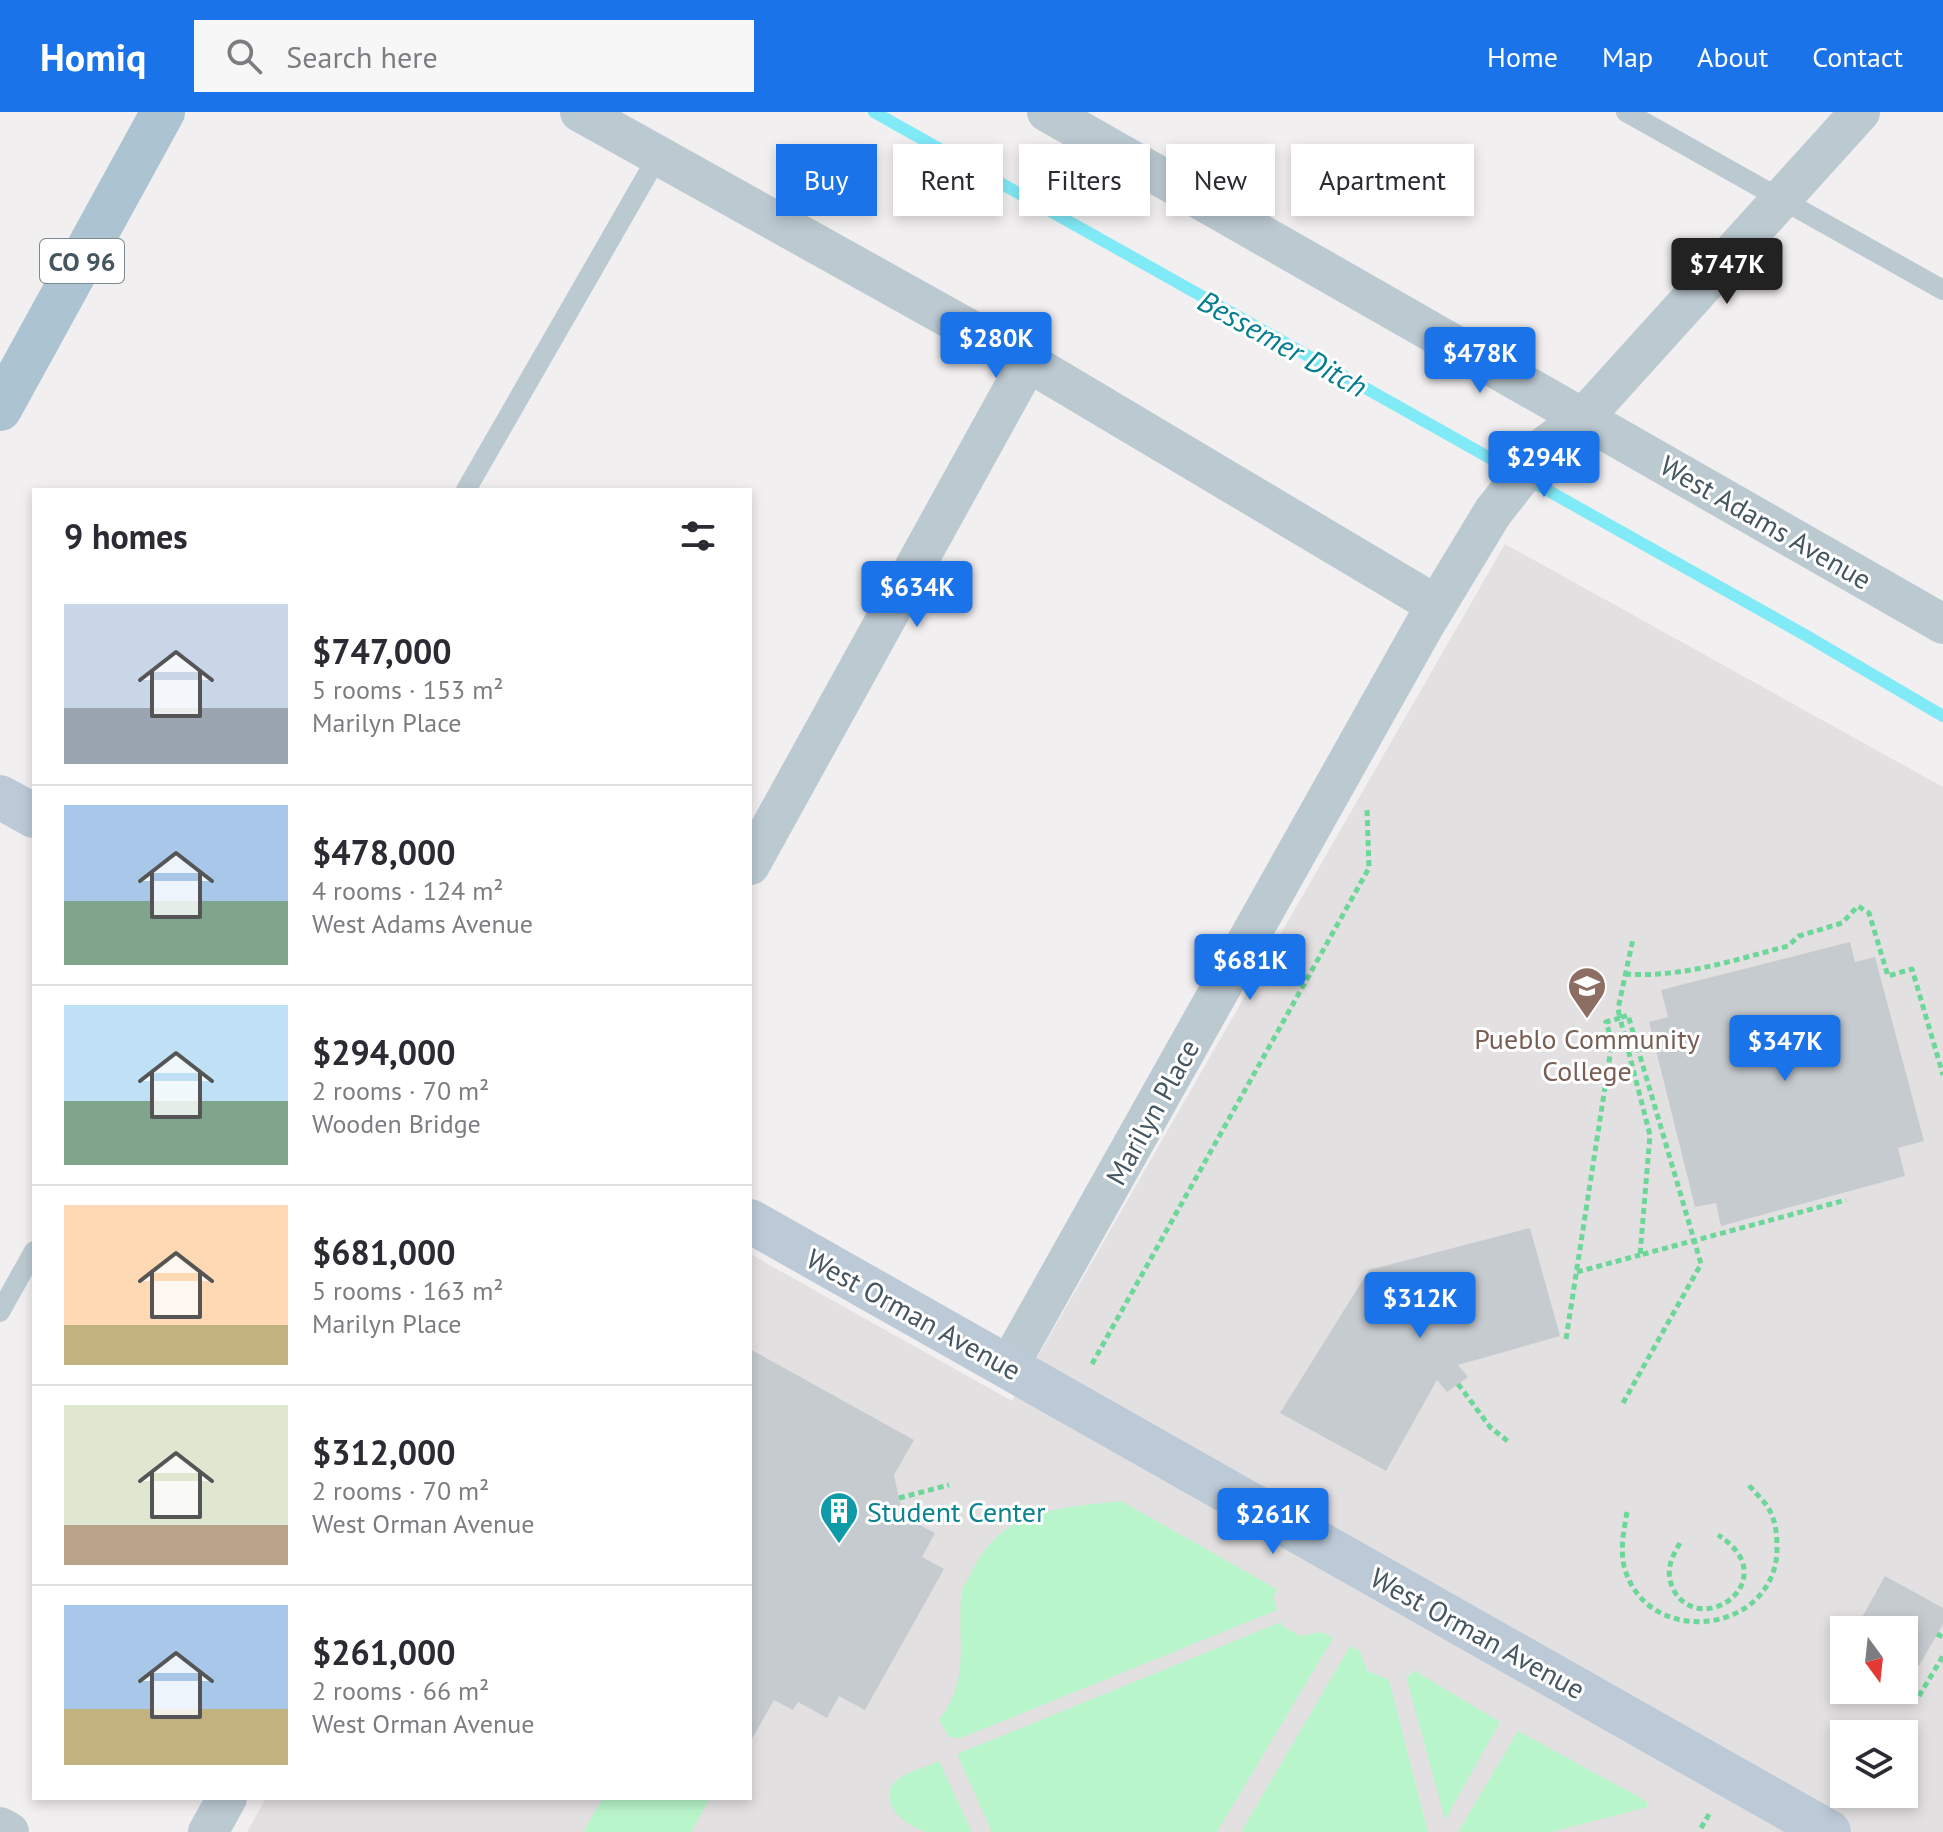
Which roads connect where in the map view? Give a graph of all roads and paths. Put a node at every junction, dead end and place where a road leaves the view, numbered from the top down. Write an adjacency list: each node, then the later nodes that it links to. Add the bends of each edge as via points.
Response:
1 (163, 112): 10 (main road, CO 96)
2 (580, 112): 6 (street)
3 (1047, 112): 11 (street, West Adams Avenue)
4 (1626, 112): 7 (lane)
5 (1860, 112): 7 (street)
6 (658, 156): 9 (street); 12 (lane)
7 (1781, 199): 8 (lane); 11 (street)
8 (1943, 290)
9 (1028, 362): 13 (street); 18 (street)
10 (0, 409)
11 (1584, 417): 13 (street, Marilyn Place, via 1545,446 1493,512); 14 (street, West Adams Avenue)
12 (467, 488)
13 (1436, 605): 32 (street, Marilyn Place)
14 (1943, 624)
15 (0, 797): 17 (street)
16 (1367, 807): 31 (path, via 1369,868)
17 (32, 815)
18 (752, 861)
19 (1633, 939): 20 (path)
20 (1625, 974): 21 (path); 22 (path, via 1671,975 1788,946 1799,936 1842,923 1858,906 1869,913 1888,976 1912,969)
21 (1620, 1018): 25 (path, via 1628,1015); 27 (path, via 1650,1135); 28 (path, via 1606,1022 1612,1042)
22 (1943, 1075)
23 (1846, 1200): 25 (path)
24 (752, 1222): 32 (street, West Orman Avenue)
25 (1694, 1240): 27 (path); 34 (path, via 1701,1264)
26 (32, 1255): 29 (lane)
27 (1640, 1255): 28 (path)
28 (1577, 1272): 30 (path)
29 (0, 1312)
30 (1566, 1339)
31 (1092, 1364)
32 (1008, 1367): 50 (street, West Orman Avenue)
33 (1458, 1384): 35 (path, via 1490,1427)
34 (1623, 1403)
35 (1510, 1443)
36 (1747, 1483): 43 (path, via 1770,1510 1778,1535 1776,1562 1766,1587 1748,1607)
37 (949, 1485): 38 (path)
38 (899, 1498)
39 (1627, 1512): 43 (path, via 1621,1544 1635,1590 1653,1608 1675,1619 1699,1624)
40 (1718, 1535): 42 (path, via 1741,1555 1744,1580 1738,1592)
41 (1680, 1543): 42 (path, via 1669,1570 1675,1593 1694,1607)
42 (1717, 1608): 43 (path)
43 (1721, 1620)
44 (1943, 1656): 45 (path)
45 (1919, 1696)
46 (226, 1800): 49 (street)
47 (0, 1827): 48 (street)
48 (9, 1832)
49 (208, 1832)
50 (1829, 1832)

